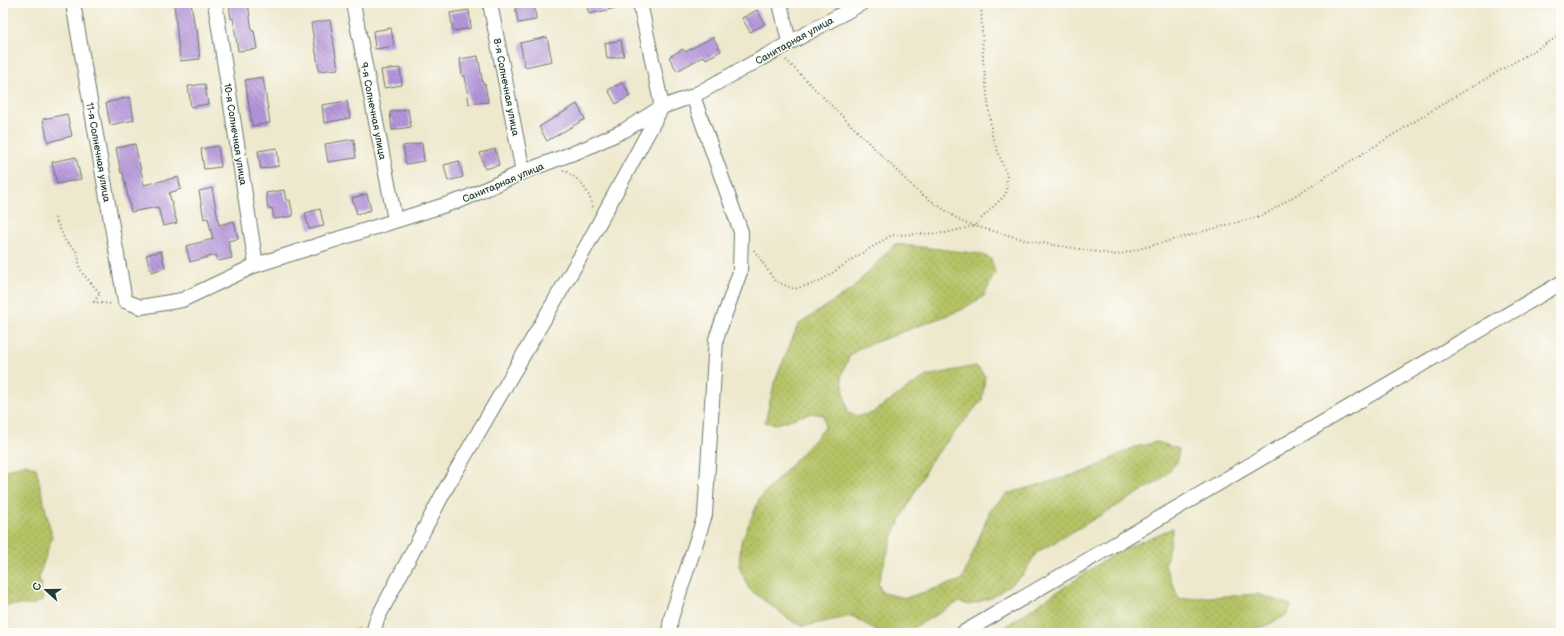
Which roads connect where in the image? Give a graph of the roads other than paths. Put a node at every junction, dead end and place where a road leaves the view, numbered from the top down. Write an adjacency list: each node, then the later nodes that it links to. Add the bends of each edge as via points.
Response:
1 (73, 3): 15 (street, 11-я Солнечная улица)
2 (215, 3): 13 (street, 10-я Солнечная улица)
3 (353, 3): 12 (street, 9-я Солнечная улица)
4 (490, 3): 11 (street, 8-я Солнечная улица)
5 (640, 3): 10 (street)
6 (780, 3): 8 (street)
7 (862, 3): 8 (street, Санитарная улица)
8 (784, 46): 9 (street, Санитарная улица)
9 (694, 96): 10 (street, Санитарная улица); 17 (street, via 741,232 740,272 716,339 705,515 671,618)
10 (662, 106): 11 (street, Санитарная улица, via 605,140); 16 (street, via 586,247 445,490 377,619)
11 (523, 172): 12 (street, Санитарная улица, via 464,199)
12 (395, 220): 13 (street, Санитарная улица)
13 (256, 265): 15 (street, Санитарная улица, via 182,300 141,307)
14 (1561, 283): 18 (street)
15 (125, 301)
16 (373, 633)
17 (669, 633)
18 (963, 633)

